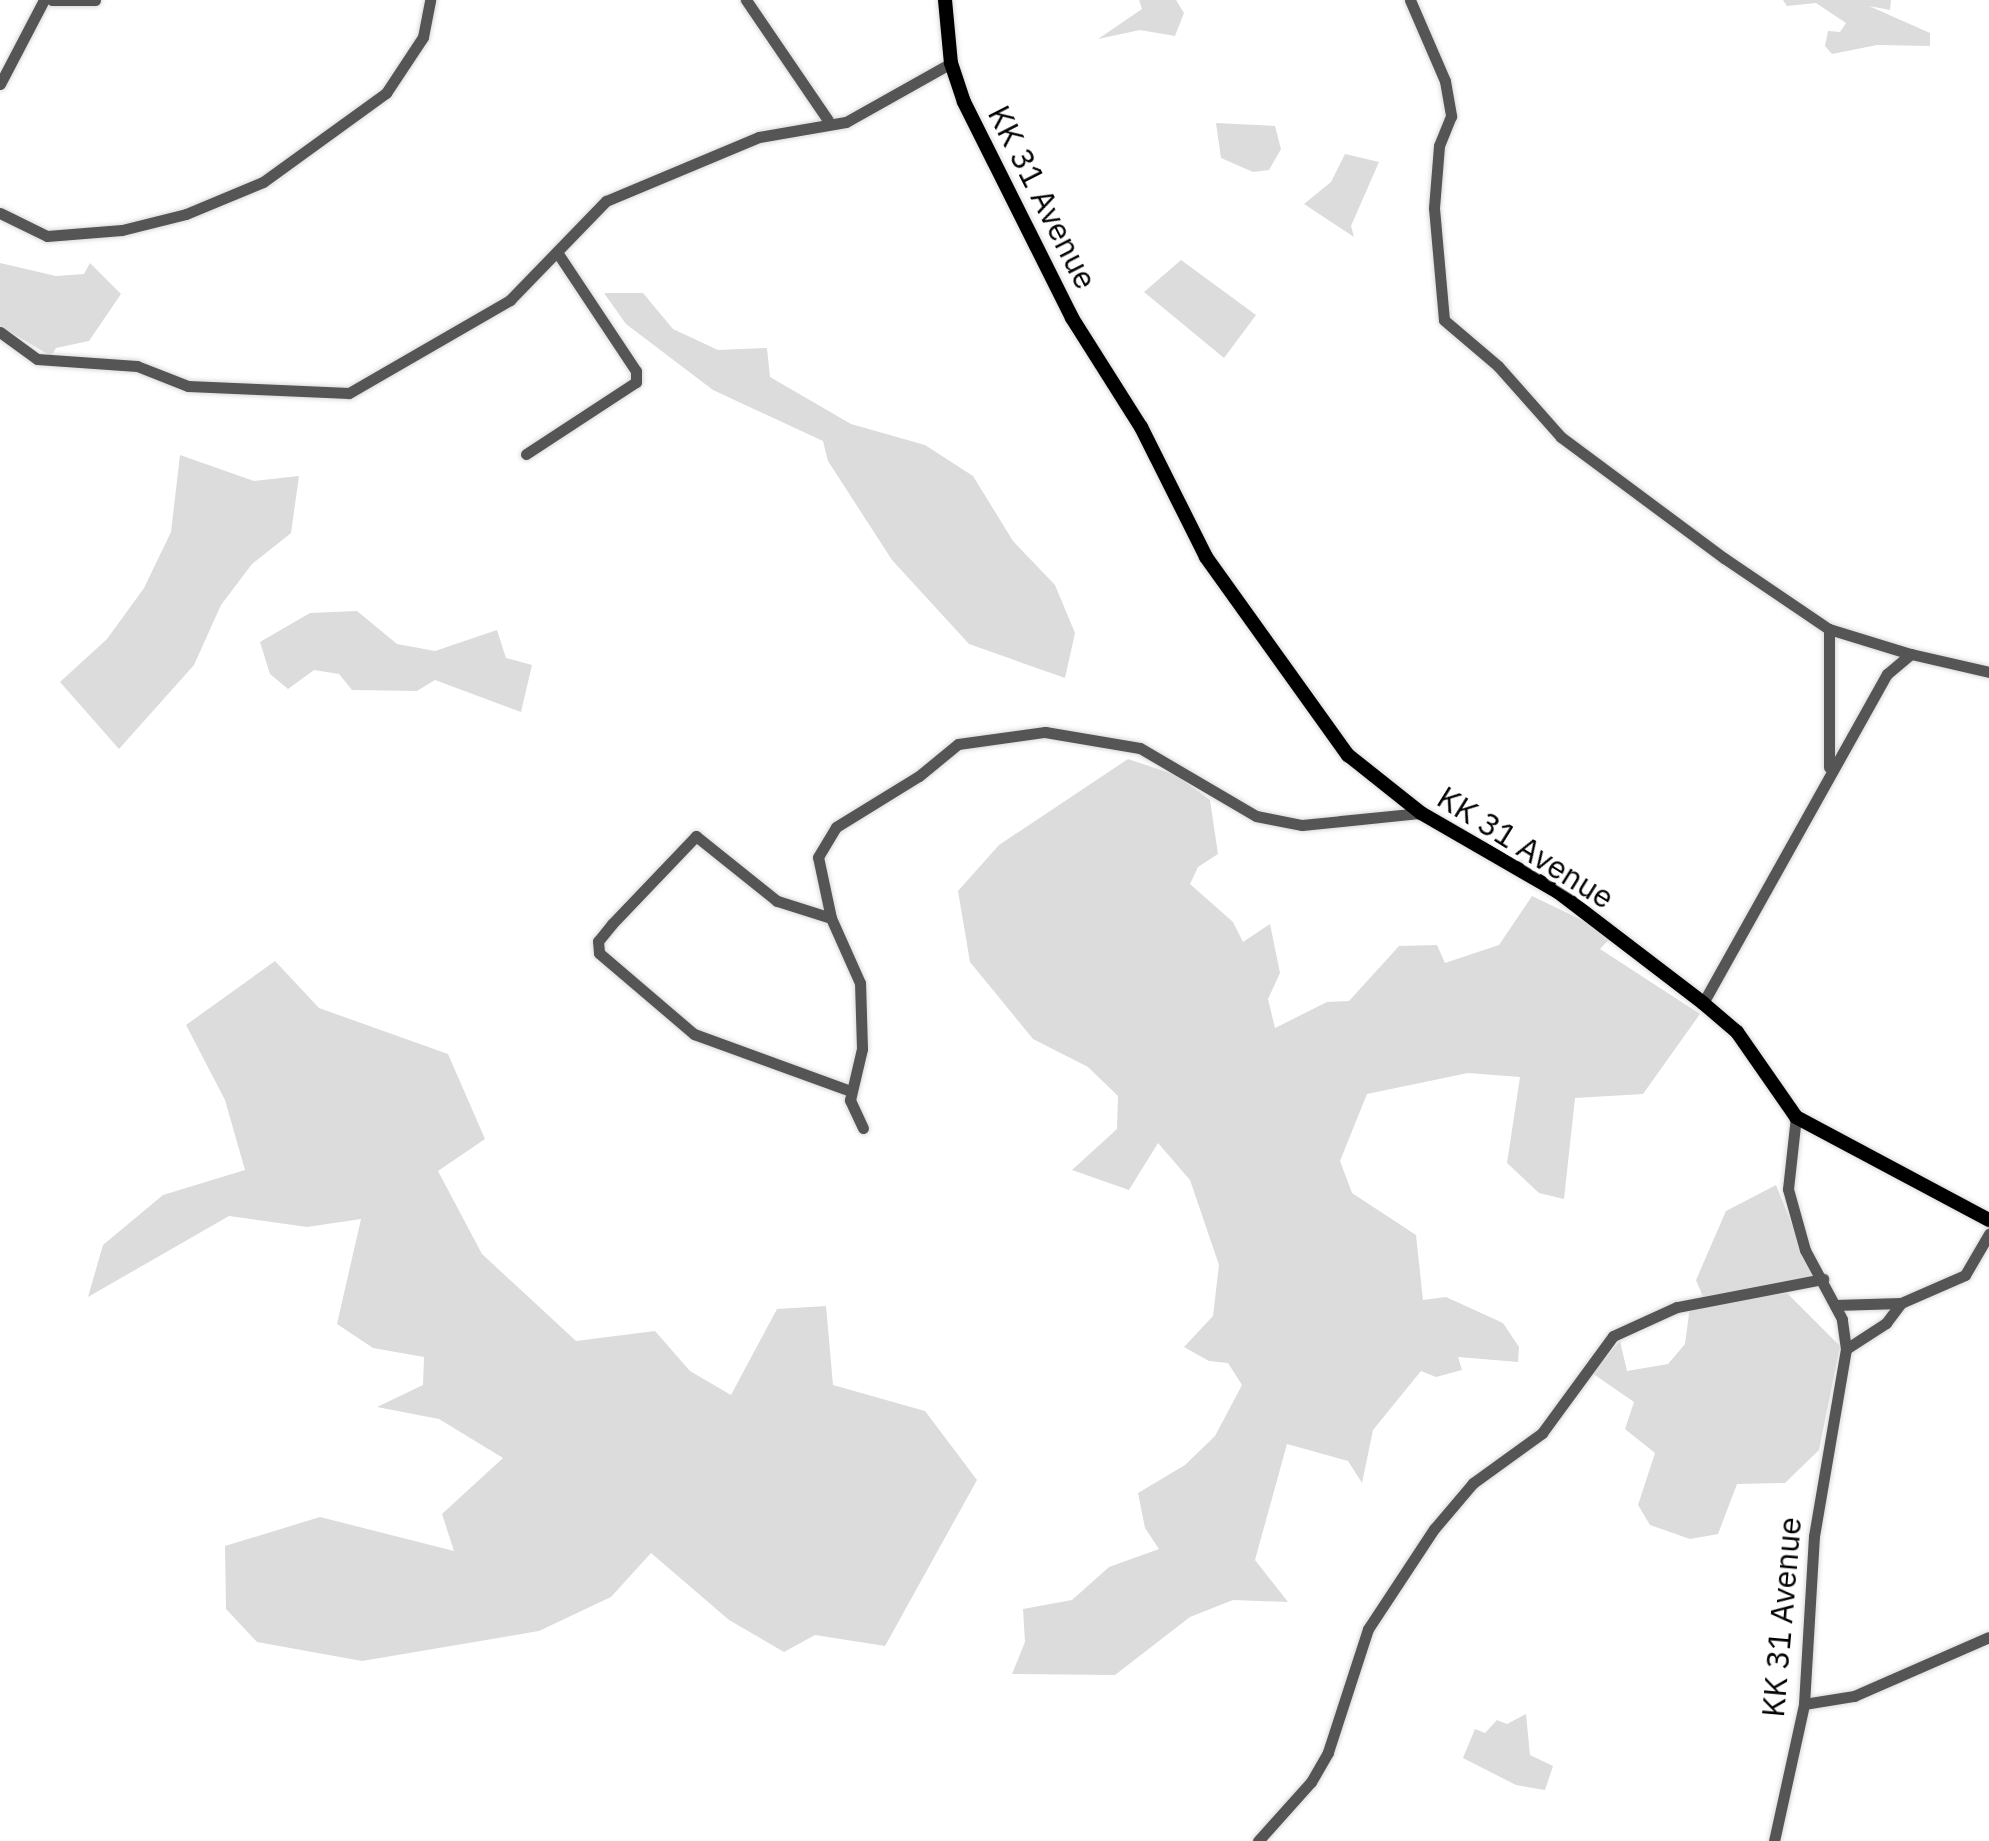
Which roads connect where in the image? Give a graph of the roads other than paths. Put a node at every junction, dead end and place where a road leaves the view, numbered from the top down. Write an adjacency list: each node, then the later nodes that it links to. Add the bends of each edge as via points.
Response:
1 (44, 0): 9 (street)
2 (52, 0): 3 (street)
3 (95, 0)
4 (430, 0): 11 (street, via 423,37 386,93 263,182 186,214 122,230 47,236)
5 (746, 0): 10 (street)
6 (945, 0): 8 (main road, KK 31 Avenue)
7 (1410, 0): 15 (street, via 1446,80 1451,116 1439,146 1434,208 1444,320 1595,465)
8 (952, 63): 12 (street, via 846,122 759,137 646,180 606,201); 19 (main road, KK 31 Avenue, via 964,102 1072,318 1141,427 1206,557 1348,755)
9 (0, 84)
10 (828, 120)
11 (0, 213)
12 (559, 255): 13 (street, via 498,309 392,373 338,394 216,390 138,366 37,359); 14 (street, via 636,372 636,382)
13 (0, 332)
14 (526, 454)
15 (1828, 629): 16 (street); 18 (street)
16 (1911, 654): 17 (street); 18 (street, via 1887,674)
17 (1989, 672)
18 (1829, 771): 21 (street)
19 (1422, 813): 20 (street, via 1302,825 1256,816 1140,748 1044,732 970,741 825,838 818,856); 21 (main road, KK 31 Avenue, via 1558,892)
20 (831, 918): 22 (street, via 860,983 864,1018); 22 (street, via 777,901 696,836 612,924 598,941 598,953 694,1034)
21 (1703, 1003): 23 (main road, KK 31 Avenue, via 1737,1032)
22 (851, 1091): 24 (street)
23 (1796, 1117): 25 (main road); 27 (street, KK 31 Avenue, via 1788,1189 1806,1250)
24 (863, 1128)
25 (1989, 1220)
26 (1989, 1234): 28 (street, via 1965,1276)
27 (1823, 1279): 29 (street, KK 31 Avenue); 33 (street, via 1678,1307 1613,1336 1542,1433 1474,1483 1434,1529 1368,1629 1328,1752)
28 (1901, 1303): 29 (street); 30 (street, via 1886,1322)
29 (1835, 1305): 30 (street, KK 31 Avenue)
30 (1846, 1348): 32 (street, KK 31 Avenue, via 1814,1536)
31 (1989, 1637): 32 (street, via 1854,1696)
32 (1804, 1704): 34 (street, KK 31 Avenue)
33 (1258, 1841)
34 (1774, 1841)

